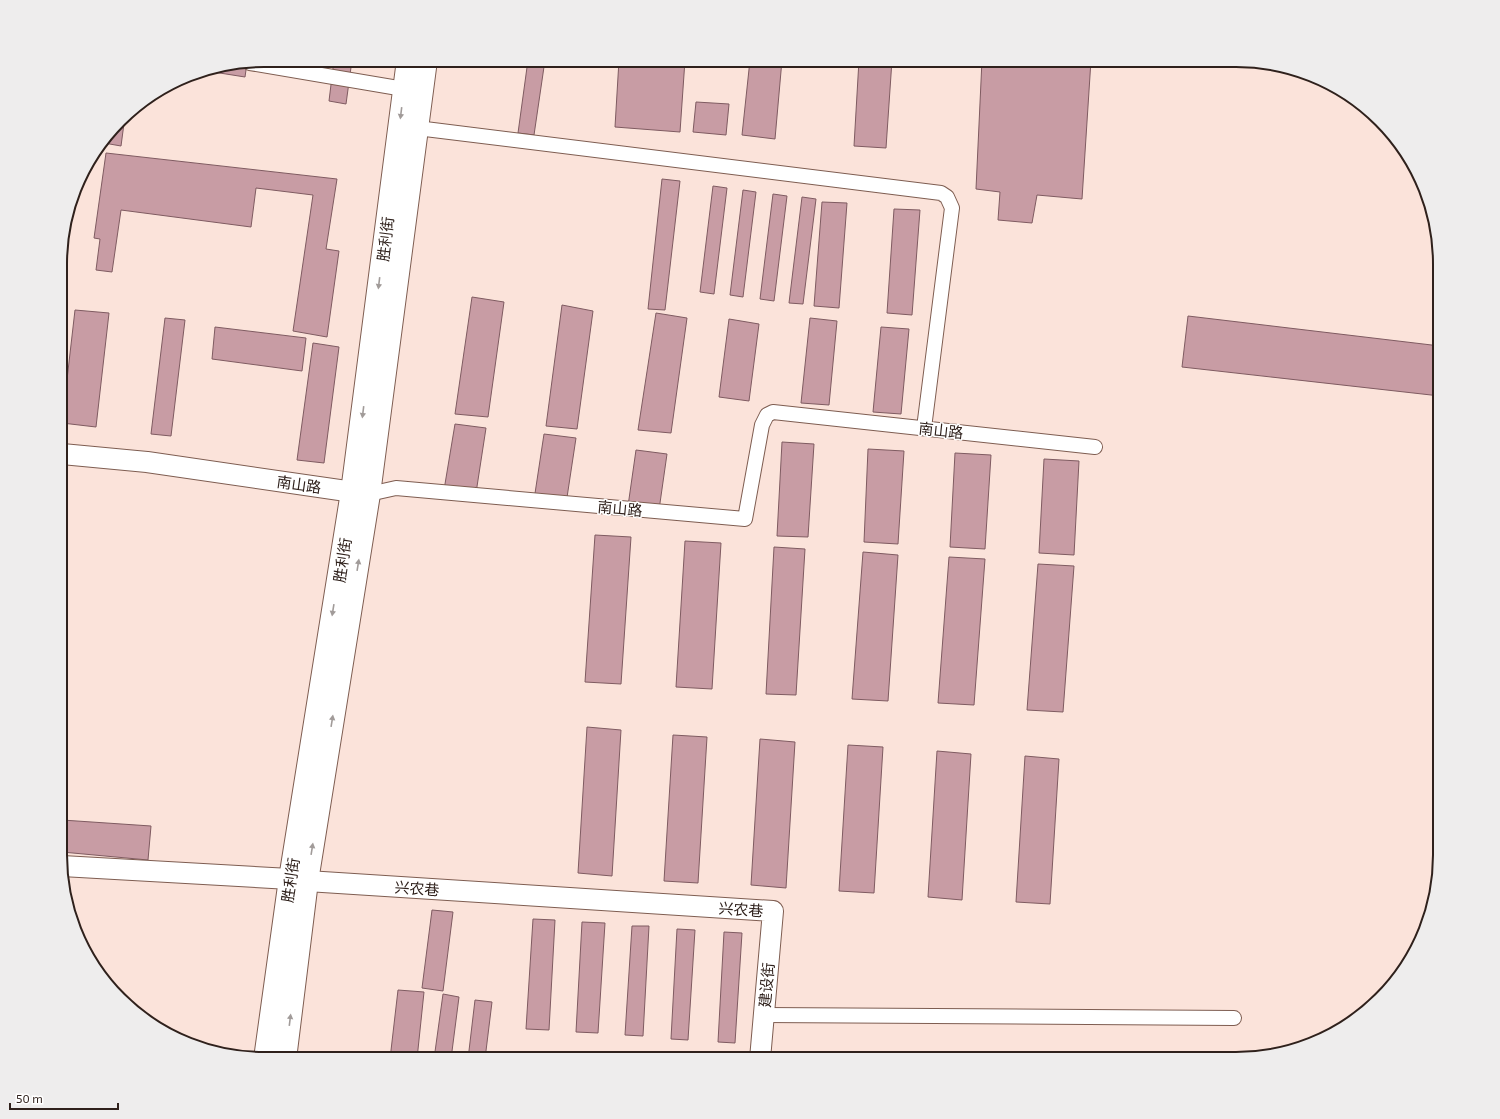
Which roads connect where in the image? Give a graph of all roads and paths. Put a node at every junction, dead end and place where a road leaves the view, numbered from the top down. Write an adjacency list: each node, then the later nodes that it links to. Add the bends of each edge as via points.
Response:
1 (274, 67): 4 (street)
2 (407, 67): 4 (main road, 胜利街)
3 (425, 67): 5 (main road, 胜利街)
4 (404, 89): 9 (main road, 胜利街, one-way to 9)
5 (417, 128): 6 (street, via 941,193 947,197 952,208); 9 (main road, 胜利街)
6 (924, 428): 7 (street, 南山路); 9 (street, 南山路, via 773,412 762,425 745,519 396,488)
7 (1095, 447)
8 (67, 454): 9 (street, 南山路, via 147,462)
9 (361, 493): 11 (main road, 胜利街)
10 (67, 866): 11 (street, 兴农巷)
11 (298, 880): 12 (street, 兴农巷); 15 (main road, 胜利街); 16 (main road, 胜利街, one-way to 11)
12 (773, 911): 13 (street, 建设街)
13 (764, 1015): 14 (street); 17 (street, 建设街)
14 (1234, 1018)
15 (266, 1052)
16 (286, 1052)
17 (761, 1052)

